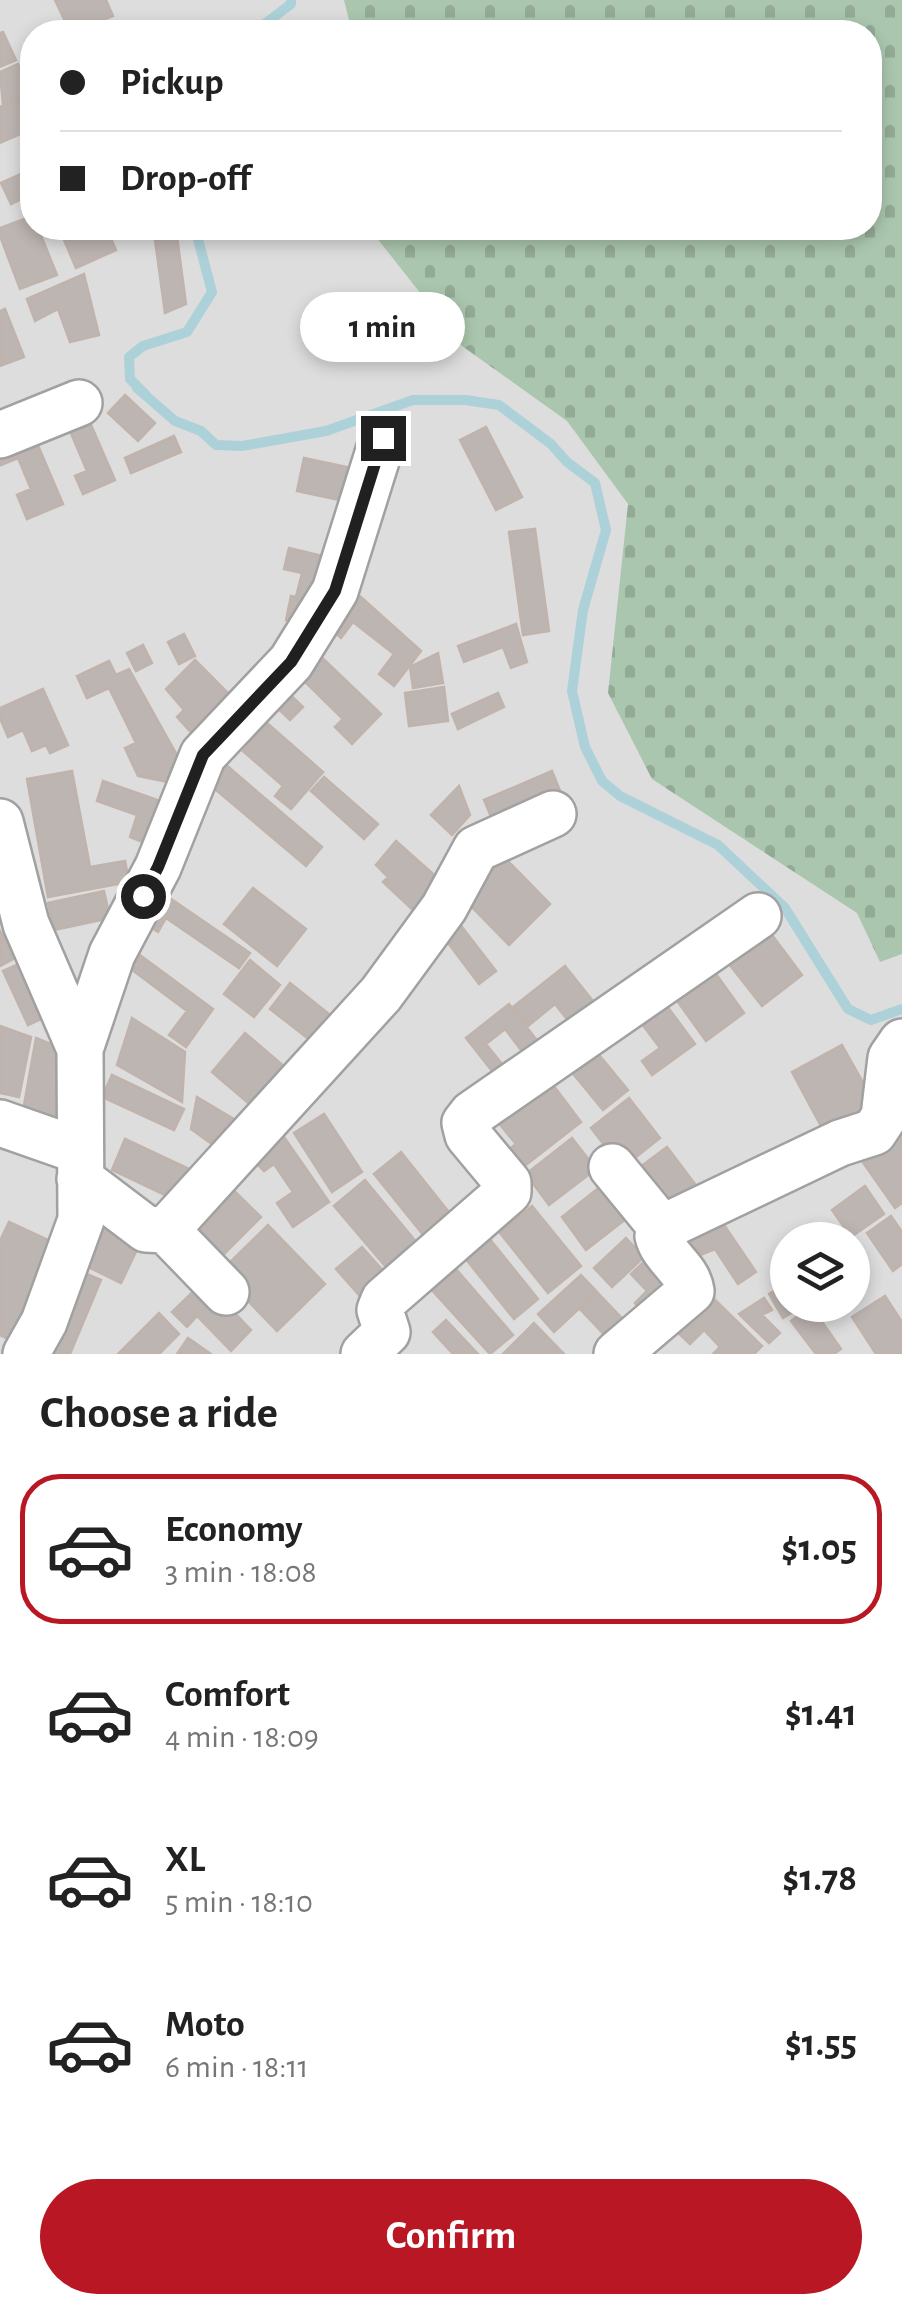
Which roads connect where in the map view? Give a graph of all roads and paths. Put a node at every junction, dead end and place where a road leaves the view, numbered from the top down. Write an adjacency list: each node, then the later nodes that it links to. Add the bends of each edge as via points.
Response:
1 (78, 402): 2 (street)
2 (0, 435)
3 (383, 438): 8 (street, via 335,591 291,662 203,755 158,867 112,954)
4 (552, 814): 13 (street, via 476,850 444,908 381,994)
5 (0, 822): 8 (street, via 26,924)
6 (758, 916): 16 (street, via 472,1114 465,1123 468,1135 508,1183 508,1192 384,1300 387,1332)
7 (902, 1042): 12 (street, via 890,1058 884,1117 874,1132)
8 (80, 1049): 10 (street)
9 (0, 1123): 10 (street)
10 (80, 1165): 13 (street, via 146,1229); 15 (street, via 81,1220)
11 (612, 1168): 12 (street)
12 (662, 1228): 17 (street, via 660,1244 691,1292)
13 (166, 1230): 14 (street)
14 (226, 1292)
15 (26, 1354)
16 (364, 1354)
17 (617, 1354)

